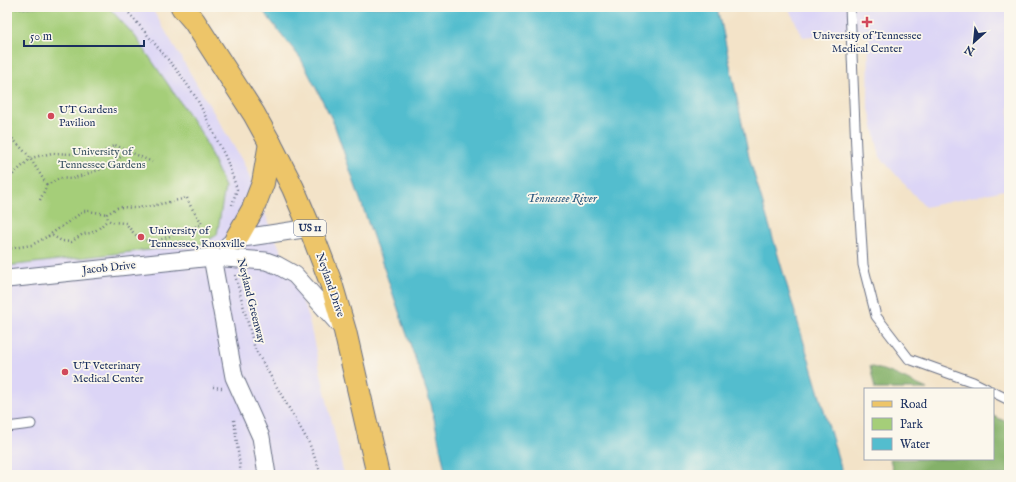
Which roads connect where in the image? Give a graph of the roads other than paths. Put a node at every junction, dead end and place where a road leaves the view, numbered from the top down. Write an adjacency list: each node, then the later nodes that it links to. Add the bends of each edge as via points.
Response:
1 (182, 7): 3 (main road, Neyland Drive / US 11, via 194,21)
2 (850, 7): 9 (lane, via 863,266 876,316 910,359)
3 (270, 143): 4 (main road, Neyland Drive / US 11); 5 (main road, via 263,182)
4 (310, 228): 5 (street); 8 (main road, Neyland Drive / US 11, via 331,283)
5 (234, 249): 6 (street); 8 (street, via 266,260 295,276)
6 (212, 257): 7 (street, Jacob Drive); 14 (street, via 234,377 261,437)
7 (7, 279)
8 (345, 332): 15 (main road, Neyland Drive / US 11)
9 (985, 388)
10 (994, 392): 11 (lane)
11 (1009, 400)
12 (31, 424): 13 (lane)
13 (7, 427)
14 (267, 475)
15 (378, 475)

